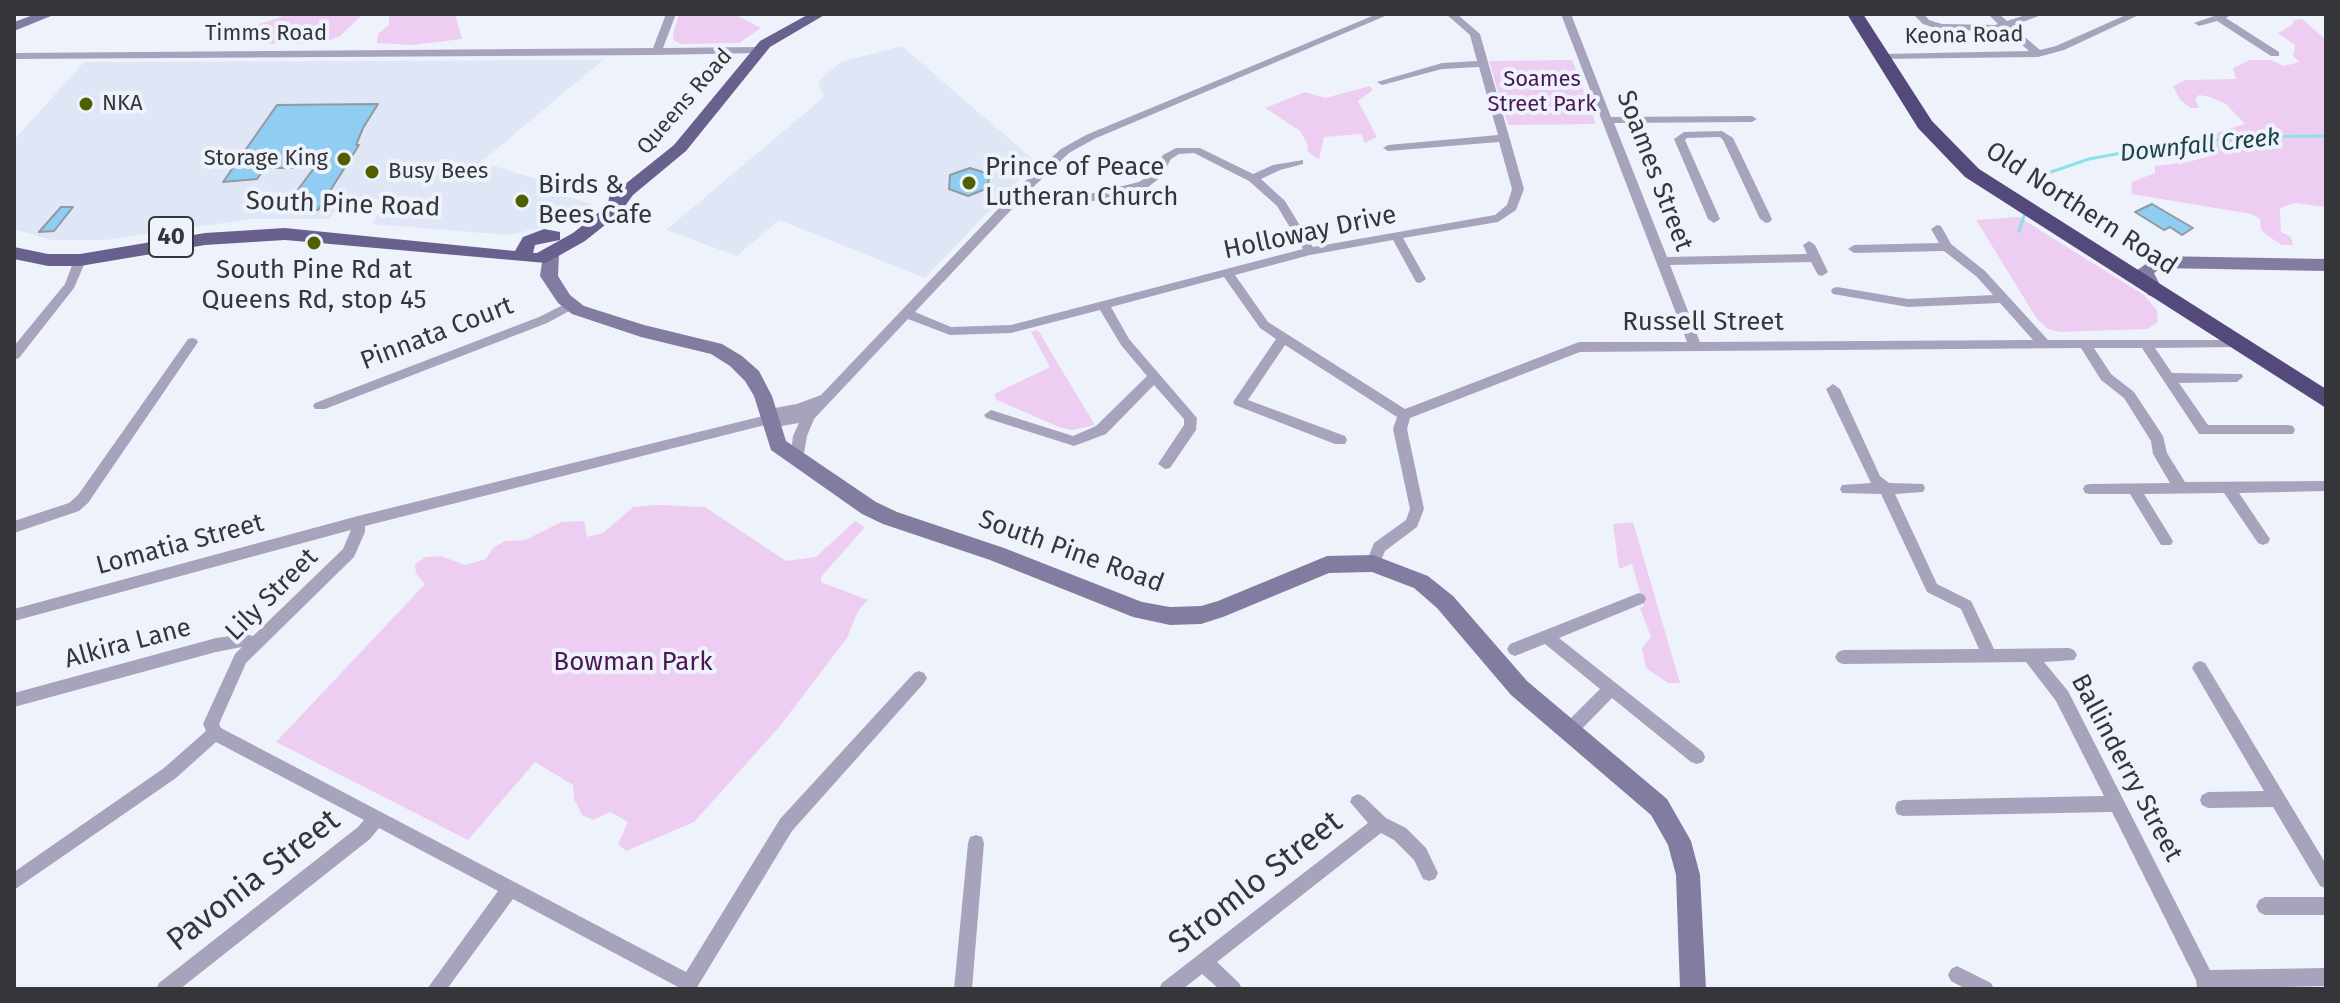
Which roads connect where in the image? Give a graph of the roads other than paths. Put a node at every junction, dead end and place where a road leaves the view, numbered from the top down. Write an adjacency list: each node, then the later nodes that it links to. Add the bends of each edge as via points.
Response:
1 (49, 14): 17 (main road)
2 (671, 14): 20 (street)
3 (819, 14): 19 (main road, Queens Road / 40)
4 (1385, 14): 58 (street, via 1130,121 1113,121 1071,136 1048,155 1048,165)
5 (1451, 14): 25 (street, Holloway Drive, via 1473,30)
6 (1566, 14): 28 (street, Soames Street)
7 (1855, 14): 24 (highway, Old Northern Road)
8 (1867, 14): 24 (highway, Old Northern Road)
9 (1918, 14): 18 (street, via 1941,27)
10 (1993, 14): 18 (street)
11 (2039, 14): 18 (street)
12 (2108, 14): 15 (street)
13 (2136, 14): 15 (street, Keona Road)
14 (2223, 16): 16 (street); 22 (street)
15 (2120, 20): 21 (street, Keona Road)
16 (2199, 23)
17 (14, 27)
18 (2005, 27): 21 (street)
19 (759, 50): 20 (street, Timms Road); 40 (main road, Queens Road / 40, via 680,148 594,225)
20 (656, 52): 23 (street, Timms Road)
21 (2038, 54): 24 (street, Keona Road)
22 (2275, 54)
23 (14, 56)
24 (1890, 57): 53 (highway, Old Northern Road, via 1925,124 1960,162)
25 (1482, 64): 26 (street, via 1442,66); 29 (street, Holloway Drive)
26 (1382, 82)
27 (1752, 119): 28 (street)
28 (1609, 120): 48 (street, Soames Street)
29 (1503, 138): 30 (street); 37 (street, Holloway Drive, via 1518,189 1507,213 1486,222)
30 (1388, 148)
31 (1299, 162): 32 (street)
32 (1253, 178): 33 (street, via 1185,149 1167,157 1152,181); 43 (street, via 1281,204)
33 (1068, 203)
34 (1714, 219): 35 (street, via 1679,139 1684,135 1728,138)
35 (1766, 219)
36 (1937, 229): 41 (street)
37 (1396, 236): 43 (street, Holloway Drive); 52 (street)
38 (14, 241): 44 (main road, South Pine Road / 40, via 52,250 86,250 213,231 294,226 497,243)
39 (1809, 245): 46 (street)
40 (555, 247): 44 (main road, 40); 57 (main road, via 549,276)
41 (1947, 247): 42 (street); 55 (street)
42 (1854, 249)
43 (1310, 251): 50 (street, Holloway Drive)
44 (528, 252): 47 (main road, South Pine Road / 40, via 264,234); 57 (main road, via 541,287)
45 (14, 253): 47 (main road, South Pine Road / 40)
46 (1815, 258): 48 (street); 51 (street)
47 (80, 260): 68 (street, via 70,285)
48 (1663, 261): 66 (street, Soames Street)
49 (2326, 265): 53 (main road, via 2182,265 2164,270)
50 (1227, 272): 56 (street, Holloway Drive); 60 (street, via 1255,316)
51 (1822, 272)
52 (1420, 279)
53 (2154, 281): 59 (highway, Old Northern Road); 72 (highway, Old Northern Road)
54 (1837, 291): 55 (street, via 1908,303)
55 (2004, 299): 67 (street)
56 (1103, 305): 58 (street, Holloway Drive, via 1031,325 972,332 950,331); 70 (street)
57 (566, 308): 76 (street, Pinnata Court); 80 (main road, South Pine Road, via 590,324 716,349 752,376)
58 (908, 314): 74 (street)
59 (2199, 320): 62 (street, via 2198,333); 64 (highway, Old Northern Road)
60 (1284, 337): 78 (street); 82 (street, via 1240,402)
61 (192, 342): 94 (street, via 83,499 74,507)
62 (2184, 342): 63 (street, Russell Street); 64 (street, Russell Street)
63 (2145, 343): 65 (street, Russell Street); 71 (street)
64 (2236, 343): 75 (highway, Old Northern Road)
65 (2085, 344): 67 (street, Russell Street); 86 (street, via 2106,377 2129,395)
66 (1695, 345): 67 (street, Russell Street); 78 (street, Russell Street, via 1579,347)
67 (2045, 345)
68 (14, 355)
69 (2237, 377): 71 (street)
70 (1153, 378): 77 (street, via 1101,430 1074,441); 84 (street, via 1185,411 1191,426)
71 (2168, 378): 81 (street, via 2204,430)
72 (2326, 386)
73 (1833, 389): 89 (street, via 1875,479)
74 (821, 400): 79 (street); 80 (street)
75 (2326, 400)
76 (320, 406)
77 (991, 415)
78 (1404, 415): 97 (street, via 1400,429 1417,509 1412,523 1379,547)
79 (809, 416): 80 (street); 83 (street)
80 (769, 418): 83 (main road, South Pine Road, via 778,445); 93 (street)
81 (2288, 430)
82 (1340, 440)
83 (797, 461): 97 (main road, South Pine Road, via 890,518 1141,611 1201,615 1327,565)
84 (1165, 464)
85 (1918, 488): 89 (street)
86 (2181, 488): 87 (street); 91 (street)
87 (2228, 488): 92 (street); 95 (street)
88 (1847, 489): 89 (street)
89 (1886, 489): 103 (street, via 1932,588 1966,605)
90 (2090, 489): 91 (street)
91 (2134, 489): 96 (street)
92 (2325, 489)
93 (358, 522): 99 (street, Lomatia Street); 101 (street, Lily Street, via 349,553)
94 (14, 527)
95 (2263, 539)
96 (2166, 541)
97 (1373, 563): 111 (main road, South Pine Road, via 1421,582 1445,602 1508,677)
98 (1639, 599): 100 (street)
99 (14, 615)
100 (1546, 636): 102 (street); 109 (street)
101 (255, 643): 110 (street, Alkira Lane, via 216,645); 112 (street, Lily Street, via 240,659 217,706 211,724)
102 (1515, 649)
103 (1989, 655): 105 (street); 106 (street)
104 (2069, 655): 106 (street)
105 (1843, 657)
106 (2031, 657): 117 (street, Ballinderry Street, via 2062,696)
107 (2200, 668): 114 (street)
108 (919, 678): 132 (street, via 786,825)
109 (1611, 688): 111 (street); 113 (street)
110 (14, 700)
111 (1570, 730): 138 (main road, South Pine Road, via 1659,807 1679,841 1688,875)
112 (215, 733): 119 (street); 124 (street, via 170,773)
113 (1697, 757)
114 (2278, 799): 115 (street); 123 (street)
115 (2208, 800)
116 (1358, 802): 120 (street, Stromlo Street)
117 (2117, 804): 118 (street); 131 (street, Ballinderry Street)
118 (1903, 808)
119 (377, 817): 125 (street); 133 (street, Pavonia Street, via 364,833)
120 (1380, 824): 122 (street, Stromlo Street, via 1420,854); 128 (street, Stromlo Street)
121 (976, 843): 135 (street)
122 (1429, 873)
123 (2326, 880)
124 (14, 882)
125 (510, 889): 132 (street); 134 (street)
126 (2265, 906): 127 (street)
127 (2326, 906)
128 (1203, 962): 136 (street, Stromlo Street); 137 (street)
129 (1957, 975): 139 (street)
130 (2325, 980): 131 (street)
131 (2205, 984)
132 (687, 986)
133 (165, 989)
134 (436, 989)
135 (963, 989)
136 (1168, 989)
137 (1233, 989)
138 (1693, 989)
139 (1985, 989)

